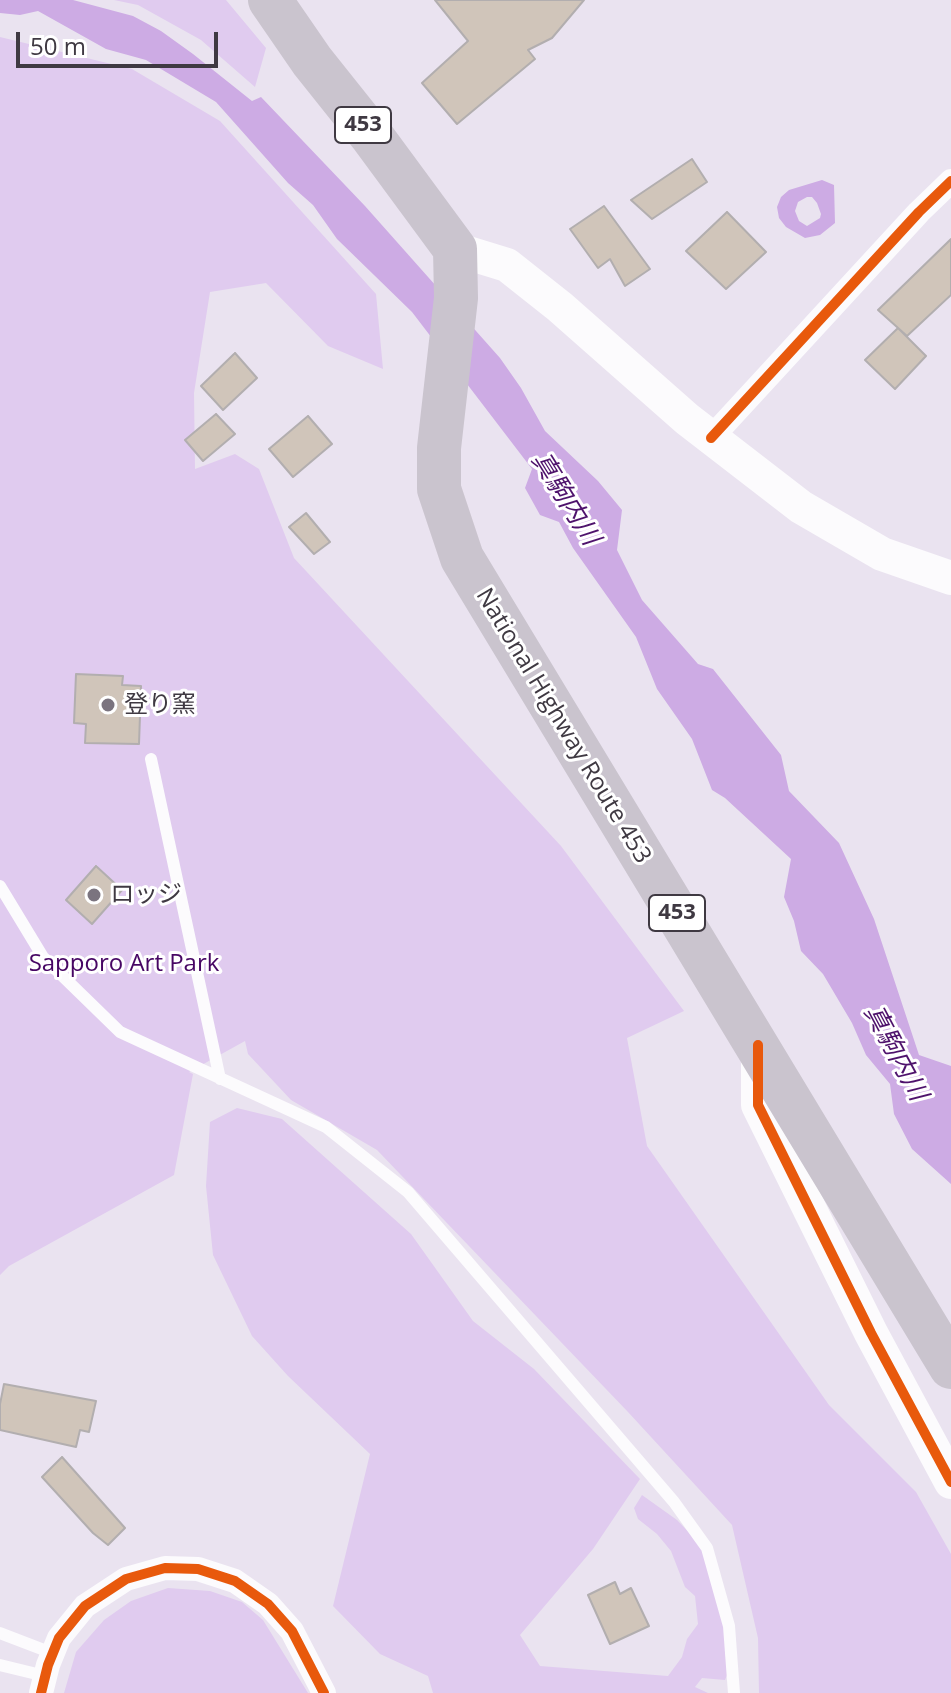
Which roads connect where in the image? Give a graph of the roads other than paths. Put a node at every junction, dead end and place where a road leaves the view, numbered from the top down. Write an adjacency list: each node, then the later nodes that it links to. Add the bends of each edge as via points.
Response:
1 (270, 0): 3 (highway, 453)
2 (951, 181): 4 (street)
3 (455, 249): 4 (main road, via 507,265); 8 (highway, National Highway Route 453 / 453, via 456,298 439,489 462,558)
4 (711, 438): 5 (main road, via 801,507 882,554)
5 (951, 578)
6 (151, 759): 9 (lane)
7 (0, 886): 9 (lane, via 43,957 120,1032)
8 (758, 1045): 10 (highway, National Highway Route 453 / 453); 11 (main road, via 758,1105)
9 (220, 1079): 16 (lane, via 326,1127 408,1192 674,1502 707,1548 729,1626)
10 (951, 1367)
11 (951, 1482)
12 (0, 1633): 14 (lane)
13 (0, 1665): 14 (lane)
14 (46, 1674): 15 (street, via 59,1638 85,1606 126,1579 165,1568 198,1569 235,1581 268,1604 292,1631)
15 (324, 1693)
16 (734, 1693)

